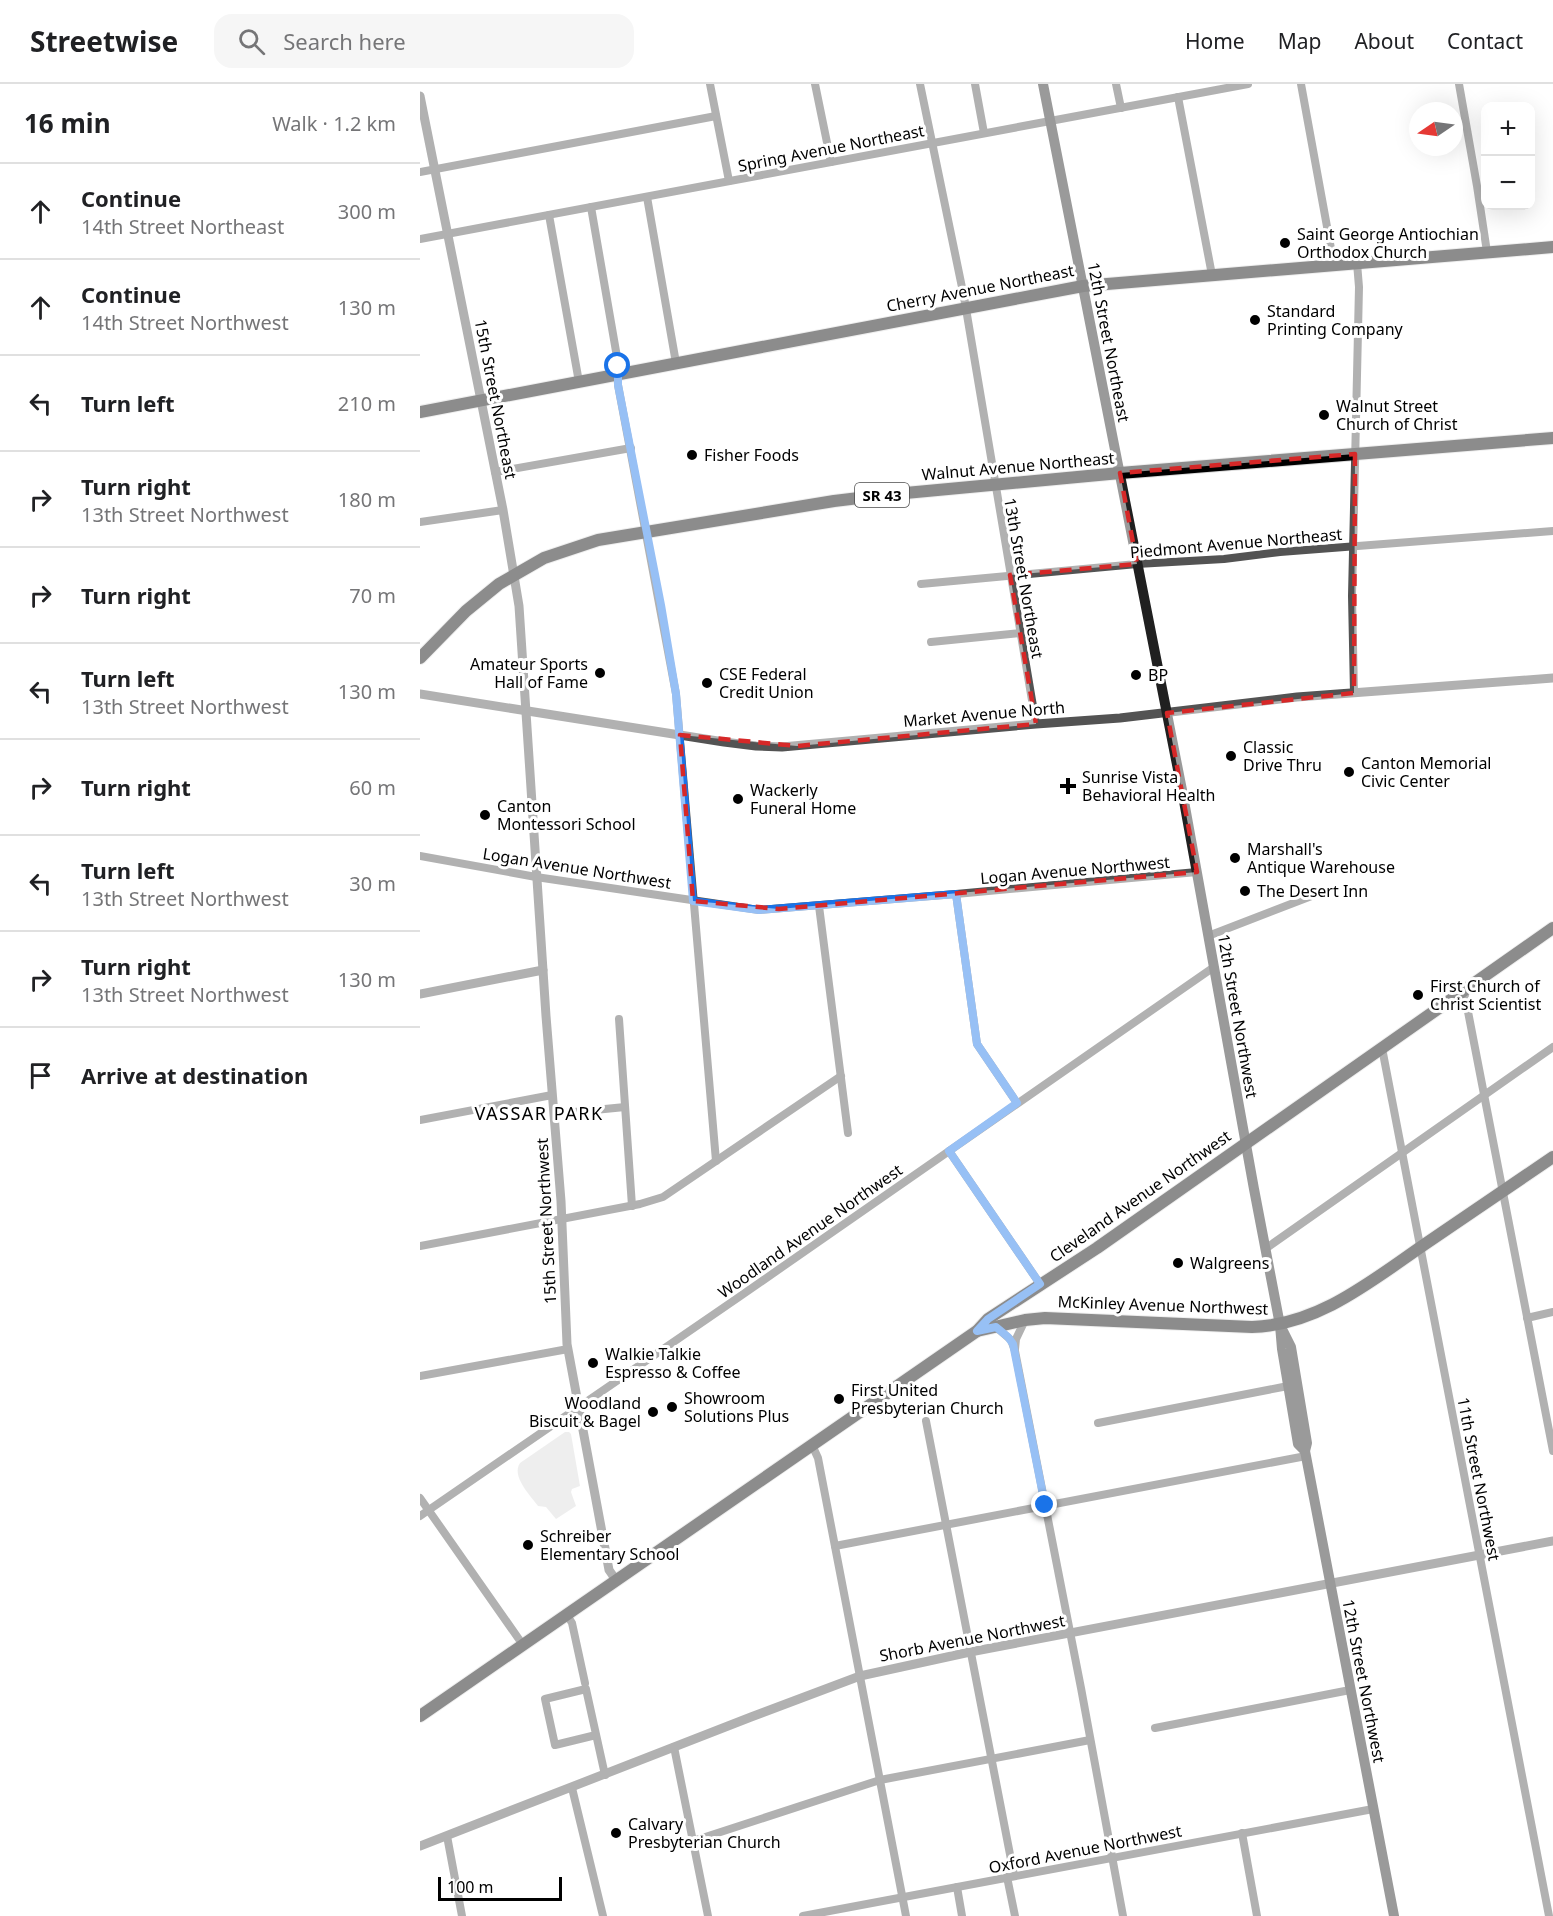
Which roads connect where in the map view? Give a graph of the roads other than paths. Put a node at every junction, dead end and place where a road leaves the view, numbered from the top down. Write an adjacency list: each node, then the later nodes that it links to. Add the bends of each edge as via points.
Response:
1 (710, 84): 13 (street)
2 (815, 84): 17 (street)
3 (920, 84): 16 (street, 13th Street Northeast)
4 (975, 84): 15 (street)
5 (1043, 84): 14 (main road, 12th Street Northeast)
6 (1116, 84): 12 (street)
7 (1248, 84): 11 (street, Spring Avenue Northeast)
8 (1301, 84): 29 (street)
9 (1459, 84): 27 (street)
10 (420, 96): 18 (street, 15th Street Northeast)
11 (1178, 97): 12 (street, Spring Avenue Northeast); 30 (street)
12 (1120, 108): 14 (street, Spring Avenue Northeast)
13 (716, 116): 18 (street); 20 (street)
14 (1050, 121): 15 (street, Spring Avenue Northeast); 31 (main road, 12th Street Northeast)
15 (984, 133): 16 (street, Spring Avenue Northeast)
16 (933, 143): 17 (street, Spring Avenue Northeast); 32 (street, 13th Street Northeast)
17 (831, 162): 20 (street, Spring Avenue Northeast)
18 (435, 169): 19 (street); 24 (street, 15th Street Northeast)
19 (420, 172)
20 (729, 182): 21 (street, Spring Avenue Northeast)
21 (646, 196): 22 (street, Spring Avenue Northeast); 33 (street)
22 (591, 207): 23 (street, Spring Avenue Northeast); 34 (street)
23 (549, 215): 24 (street, Spring Avenue Northeast); 35 (street)
24 (447, 234): 25 (street, Spring Avenue Northeast); 36 (street, 15th Street Northeast)
25 (420, 239)
26 (1553, 247): 27 (main road, Cherry Avenue Northeast)
27 (1487, 252): 28 (main road, Cherry Avenue Northeast)
28 (1357, 263): 29 (main road, Cherry Avenue Northeast); 40 (street)
29 (1334, 265): 30 (main road, Cherry Avenue Northeast)
30 (1212, 275): 31 (main road, Cherry Avenue Northeast)
31 (1083, 286): 32 (main road, Cherry Avenue Northeast); 42 (main road, 12th Street Northeast)
32 (965, 308): 33 (main road, Cherry Avenue Northeast); 43 (street, 13th Street Northeast)
33 (676, 363): 34 (main road, Cherry Avenue Northeast)
34 (618, 374): 35 (main road, Cherry Avenue Northeast); 39 (street)
35 (579, 382): 36 (main road, Cherry Avenue Northeast)
36 (480, 400): 37 (main road, Cherry Avenue Northeast); 41 (street, 15th Street Northeast)
37 (420, 412)
38 (1553, 438): 40 (main road, Walnut Avenue Northeast / SR 43)
39 (631, 448): 41 (street); 46 (street)
40 (1355, 454): 42 (main road, Walnut Avenue Northeast / SR 43); 48 (street)
41 (495, 472): 44 (street, 15th Street Northeast)
42 (1120, 473): 43 (main road, Walnut Avenue Northeast / SR 43); 49 (main road, 12th Street Northeast)
43 (994, 484): 46 (main road, Walnut Avenue Northeast / SR 43, via 844,500); 51 (street, 13th Street Northeast)
44 (503, 510): 45 (street); 50 (street, 15th Street Northeast)
45 (420, 522)
46 (647, 531): 50 (main road, Walnut Avenue Northeast / SR 43, via 579,545); 62 (street)
47 (1553, 531): 48 (street, Piedmont Avenue Northeast)
48 (1353, 547): 49 (street, Piedmont Avenue Northeast); 58 (street)
49 (1137, 564): 51 (street, Piedmont Avenue Northeast); 60 (main road, 12th Street Northeast)
50 (515, 573): 55 (main road, Walnut Avenue Northeast / SR 43, via 466,611); 59 (street, 15th Street Northeast)
51 (1010, 575): 52 (street, Piedmont Avenue Northeast); 53 (street, 13th Street Northeast)
52 (921, 584)
53 (1020, 633): 54 (street); 61 (street, 13th Street Northeast)
54 (931, 642)
55 (420, 658)
56 (1553, 678): 58 (street, Market Avenue North)
57 (420, 693): 59 (street, Market Avenue North)
58 (1354, 693): 60 (street, Market Avenue North)
59 (525, 711): 62 (street, Market Avenue North); 65 (street, 15th Street Northwest)
60 (1167, 713): 61 (street, Market Avenue North); 64 (main road, 12th Street Northwest)
61 (1036, 724): 62 (street, Market Avenue North, via 790,747)
62 (680, 735): 68 (street)
63 (420, 856): 65 (street, Logan Avenue Northwest)
64 (1197, 872): 67 (street, Logan Avenue Northwest); 71 (main road, 12th Street Northwest)
65 (536, 877): 68 (street, Logan Avenue Northwest); 73 (street, 15th Street Northwest)
66 (1322, 892): 71 (street)
67 (956, 894): 69 (street, Logan Avenue Northwest); 82 (street, via 977,1044)
68 (693, 901): 69 (street, Logan Avenue Northwest, via 759,910); 90 (street)
69 (819, 906): 79 (street)
70 (1553, 928): 74 (main road, Cleveland Avenue Northwest)
71 (1209, 936): 72 (main road, 12th Street Northwest)
72 (1214, 967): 82 (street, Woodland Avenue Northwest); 87 (main road, 12th Street Northwest)
73 (543, 970): 75 (street); 80 (street, 15th Street Northwest)
74 (1464, 991): 78 (main road, Cleveland Avenue Northwest); 81 (street)
75 (420, 994)
76 (619, 1019): 83 (street)
77 (1553, 1047): 81 (street)
78 (1382, 1048): 87 (main road, Cleveland Avenue Northwest); 89 (street, 11th Street Northwest)
79 (841, 1076): 86 (street); 90 (street)
80 (552, 1095): 84 (street, 15th Street Northwest); 85 (street)
81 (1483, 1095): 89 (street); 92 (street)
82 (1017, 1103): 88 (street, Woodland Avenue Northwest)
83 (625, 1107): 84 (street); 93 (street)
84 (554, 1114): 94 (street, 15th Street Northwest)
85 (420, 1120)
86 (848, 1133)
87 (1246, 1143): 97 (main road, 12th Street Northwest); 98 (main road, Cleveland Avenue Northwest)
88 (949, 1151): 98 (street); 109 (street, Woodland Avenue Northwest)
89 (1402, 1153): 96 (street, 11th Street Northwest); 97 (street)
90 (716, 1161): 93 (street, via 663,1197)
91 (1552, 1162): 92 (main road, McKinley Avenue Northwest)
92 (1502, 1191): 96 (main road, McKinley Avenue Northwest); 100 (street)
93 (632, 1206): 94 (street)
94 (561, 1219): 95 (street); 105 (street, 15th Street Northwest)
95 (420, 1246)
96 (1421, 1247): 102 (main road, McKinley Avenue Northwest, via 1336,1303); 122 (street, 11th Street Northwest)
97 (1265, 1249): 102 (main road, 12th Street Northwest)
98 (1040, 1284): 104 (main road, Cleveland Avenue Northwest, via 988,1319)
99 (1553, 1312): 100 (street)
100 (1527, 1318): 113 (street)
101 (1025, 1320): 102 (main road, McKinley Avenue Northwest, via 1064,1318 1252,1327); 103 (main road, McKinley Avenue Northwest); 106 (street)
102 (1280, 1324): 108 (main road, 12th Street Northwest); 114 (main road, 12th Street Northwest, via 1291,1347 1307,1443)
103 (996, 1327): 104 (main road, McKinley Avenue Northwest); 106 (street, via 1011,1340)
104 (977, 1331): 112 (main road, Cleveland Avenue Northwest)
105 (568, 1348): 107 (street); 109 (street, 15th Street Northwest)
106 (1015, 1351): 116 (street)
107 (420, 1376)
108 (1288, 1386): 111 (street); 114 (main road, 12th Street Northwest, via 1298,1444)
109 (578, 1408): 117 (street, Woodland Avenue Northwest); 123 (street, 15th Street Northwest, via 609,1570)
110 (926, 1421): 119 (street)
111 (1098, 1423)
112 (812, 1445): 121 (street); 123 (main road, Cleveland Avenue Northwest)
113 (1553, 1451)
114 (1305, 1453): 116 (street); 124 (main road, 12th Street Northwest)
115 (420, 1498): 117 (street)
116 (1045, 1505): 119 (street); 126 (street)
117 (428, 1510): 118 (street, Woodland Avenue Northwest); 127 (street)
118 (420, 1516)
119 (946, 1524): 121 (street); 128 (street)
120 (1553, 1542): 122 (street, Shorb Avenue Northwest)
121 (835, 1546): 129 (street)
122 (1479, 1555): 124 (street, Shorb Avenue Northwest); 160 (street, 11th Street Northwest)
123 (616, 1580): 125 (main road, Cleveland Avenue Northwest)
124 (1330, 1585): 126 (street, Shorb Avenue Northwest); 131 (main road, 12th Street Northwest)
125 (567, 1615): 127 (main road, Cleveland Avenue Northwest); 130 (street)
126 (1070, 1634): 128 (street, Shorb Avenue Northwest); 135 (street)
127 (523, 1645): 132 (main road, Cleveland Avenue Northwest)
128 (970, 1652): 129 (street, Shorb Avenue Northwest); 137 (street)
129 (860, 1676): 136 (street, Shorb Avenue Northwest); 139 (street)
130 (585, 1686): 134 (street); 134 (street, via 545,1699 555,1745)
131 (1350, 1690): 133 (street); 141 (main road, 12th Street Northwest)
132 (420, 1716)
133 (1155, 1728)
134 (596, 1736): 138 (street)
135 (1090, 1740): 137 (street); 146 (street)
136 (674, 1747): 138 (street, Shorb Avenue Northwest); 144 (street)
137 (992, 1759): 139 (street); 147 (street)
138 (605, 1775): 140 (street, Shorb Avenue Northwest)
139 (880, 1780): 144 (street); 149 (street)
140 (572, 1788): 143 (street, Shorb Avenue Northwest); 151 (street)
141 (1373, 1809): 142 (street, Oxford Avenue Northwest); 159 (main road, 12th Street Northwest)
142 (1242, 1833): 146 (street, Oxford Avenue Northwest); 158 (street)
143 (447, 1836): 145 (street, Shorb Avenue Northwest); 150 (street)
144 (693, 1841): 152 (street)
145 (420, 1846)
146 (1112, 1857): 147 (street, Oxford Avenue Northwest); 157 (street)
147 (1011, 1876): 148 (street, Oxford Avenue Northwest); 156 (street)
148 (957, 1887): 149 (street, Oxford Avenue Northwest); 155 (street)
149 (902, 1897): 153 (street, Oxford Avenue Northwest); 154 (street)
150 (462, 1916)
151 (603, 1916)
152 (708, 1916)
153 (803, 1916)
154 (906, 1916)
155 (962, 1916)
156 (1015, 1916)
157 (1123, 1916)
158 (1257, 1916)
159 (1394, 1916)
160 (1549, 1916)

